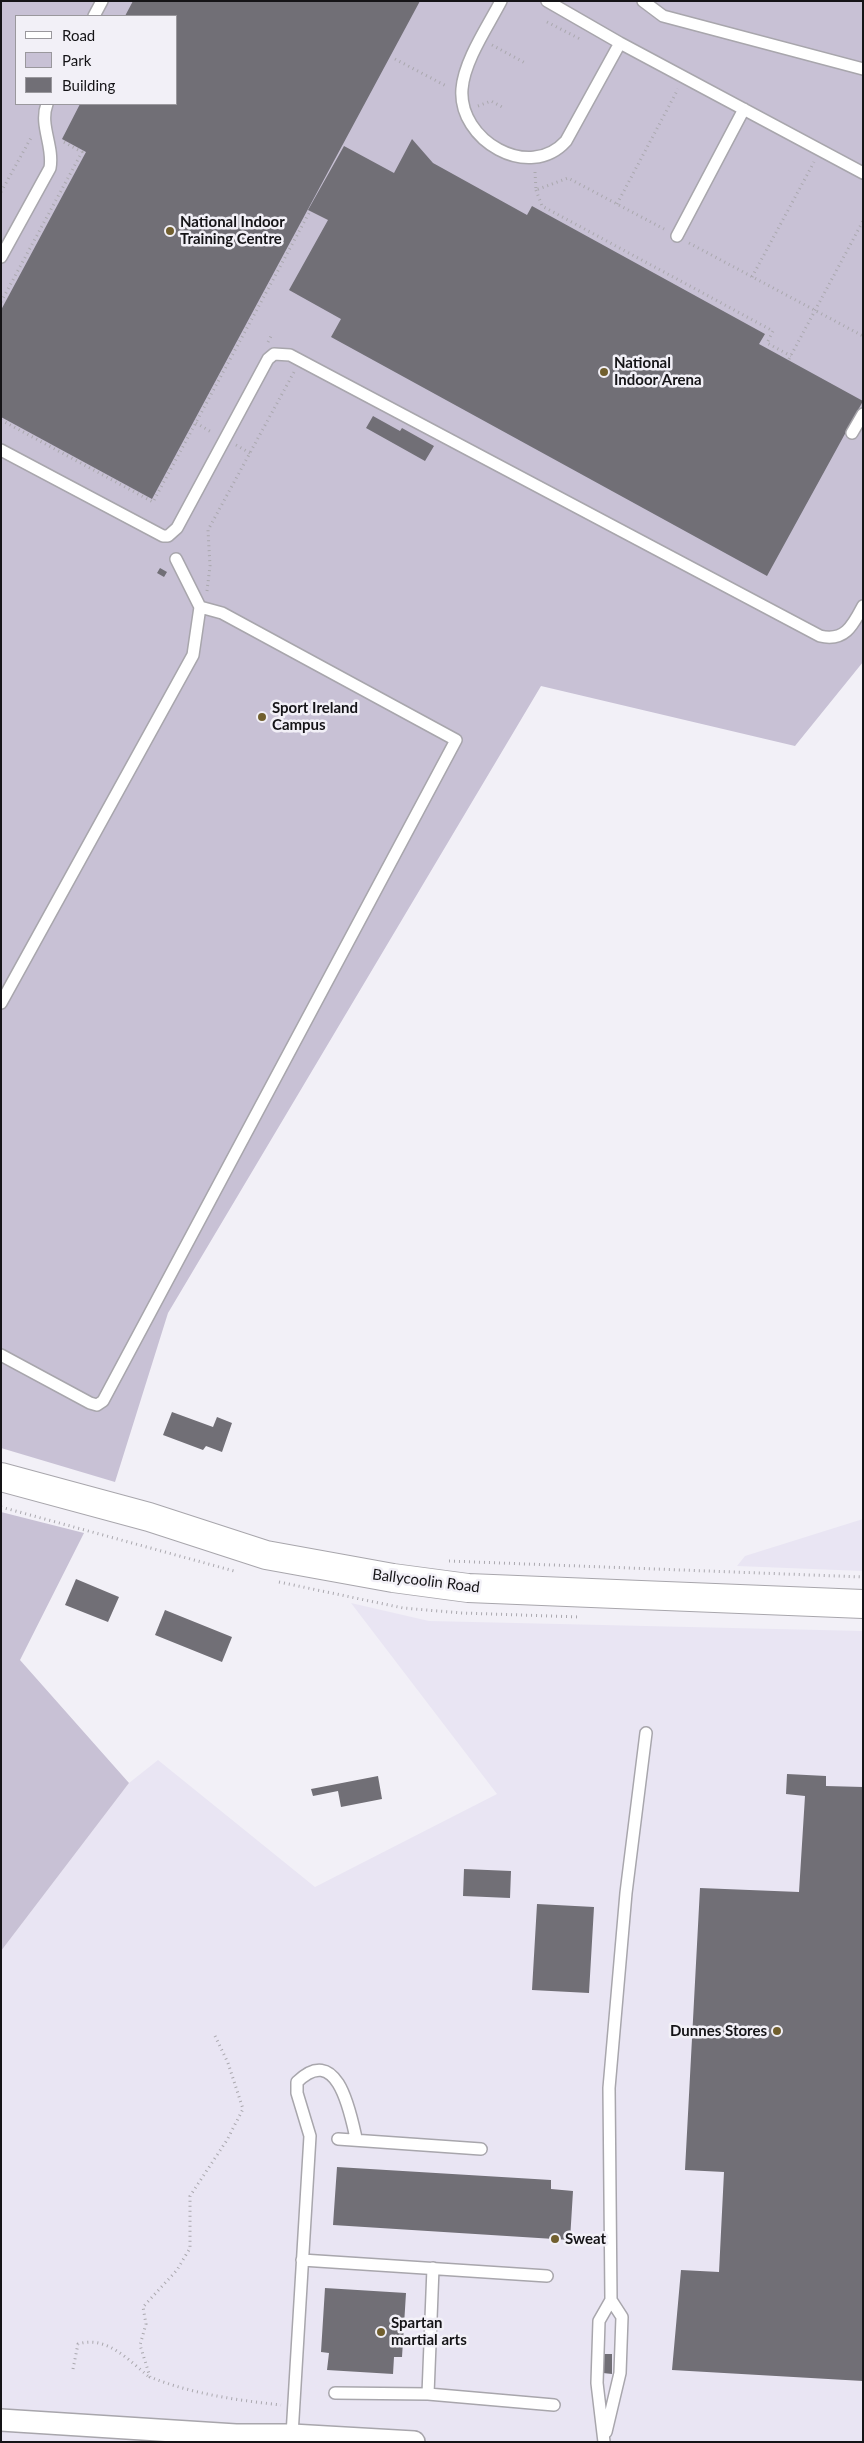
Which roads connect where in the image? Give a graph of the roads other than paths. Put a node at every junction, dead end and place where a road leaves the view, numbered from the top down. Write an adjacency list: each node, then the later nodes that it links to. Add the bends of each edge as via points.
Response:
1 (102, 1): 5 (lane)
2 (502, 1): 6 (lane, via 468,68 462,90 464,110 479,136 498,150 522,157 545,156 559,149)
3 (547, 1): 6 (lane)
4 (643, 1): 7 (lane, via 663,16)
5 (95, 15)
6 (620, 43): 9 (lane)
7 (863, 69)
8 (47, 105): 12 (lane, via 44,116 51,154 50,168)
9 (744, 109): 10 (lane); 11 (lane)
10 (863, 172)
11 (677, 236)
12 (1, 257)
13 (863, 414): 14 (lane)
14 (852, 434)
15 (1, 450): 17 (lane, via 168,536 177,528 268,359 282,353 820,636 834,638 848,631)
16 (176, 559): 18 (lane)
17 (863, 606)
18 (200, 607): 19 (lane, via 193,655); 20 (lane, via 222,613 456,740 102,1401 97,1405 90,1403)
19 (1, 1003)
20 (1, 1355)
21 (1, 1476): 22 (street, Ballycoolin Road, via 149,1517 266,1555 393,1578 468,1588)
22 (863, 1604)
23 (646, 1733): 30 (lane, via 626,1893 609,2088)
24 (356, 2138): 25 (lane); 26 (lane); 27 (lane, via 342,2088 330,2074 320,2070 306,2073 297,2082 297,2094 310,2136)
25 (338, 2139)
26 (481, 2149)
27 (302, 2260): 28 (lane); 35 (lane)
28 (433, 2268): 29 (lane); 32 (lane)
29 (547, 2276)
30 (611, 2300): 37 (lane, via 599,2321 597,2383); 37 (lane, via 622,2317 620,2373)
31 (335, 2393): 32 (lane)
32 (428, 2394): 33 (lane)
33 (554, 2405)
34 (1, 2420): 36 (street)
35 (292, 2434): 36 (street); 38 (street)
36 (236, 2438)
37 (604, 2441)
38 (414, 2442)

